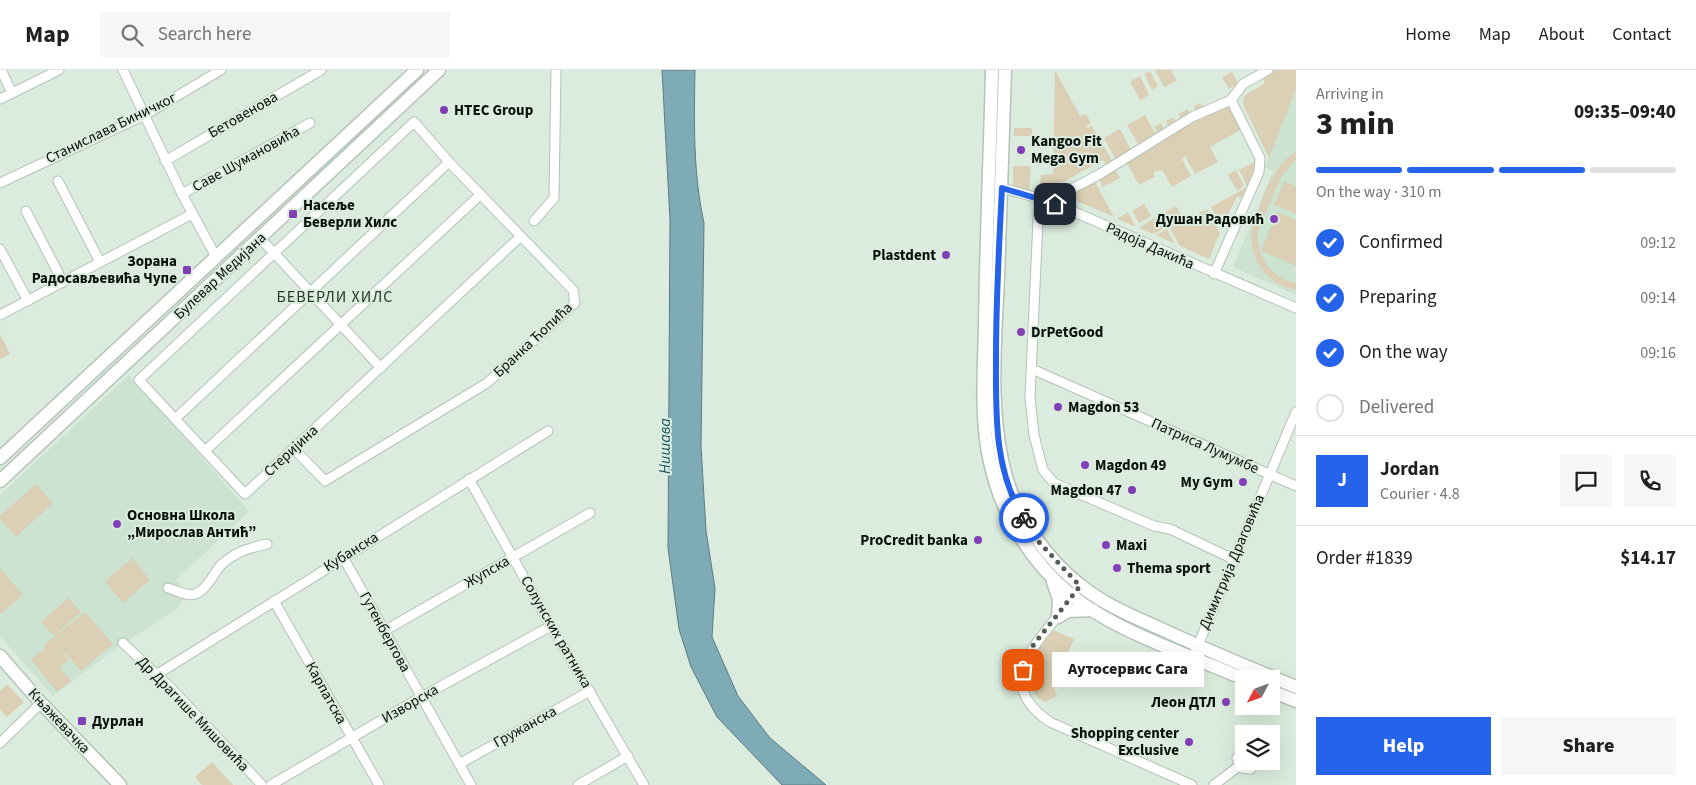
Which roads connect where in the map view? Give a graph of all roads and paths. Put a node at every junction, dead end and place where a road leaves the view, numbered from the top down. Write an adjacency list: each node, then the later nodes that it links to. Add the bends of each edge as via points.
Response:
1 (1, 70): 12 (street)
2 (59, 70): 12 (street)
3 (123, 70): 15 (street)
4 (221, 70): 15 (street, Станислава Биничког)
5 (320, 70): 18 (street, Бетовенова)
6 (416, 70): 34 (street, Булевар Медијана)
7 (439, 70): 31 (street, Булевар Медијана)
8 (556, 70): 29 (street, via 554,198)
9 (992, 70): 61 (street, via 985,300 986,437 992,470 1009,519)
10 (1005, 70): 22 (street)
11 (1268, 70): 14 (street, via 1243,84)
12 (12, 93): 13 (street)
13 (0, 99)
14 (1231, 100): 26 (street, via 1192,117 1100,174); 36 (street, via 1260,161 1259,172)
15 (144, 115): 18 (street); 21 (street, Станислава Биничког)
16 (414, 122): 19 (street, Бранка Ћопића); 33 (street, Булевар Медијана)
17 (310, 123): 23 (street, Саве Шумановића)
18 (166, 161): 23 (street)
19 (449, 162): 24 (street, Бранка Ћопића); 38 (street)
20 (58, 181): 35 (street)
21 (0, 183)
22 (1002, 188): 25 (street, Радоја Дакића); 62 (street, via 997,437 1008,483 1021,513 1038,541)
23 (182, 194): 28 (street)
24 (481, 194): 30 (street, Бранка Ћопића); 42 (street)
25 (1039, 198): 26 (street, Радоја Дакића); 44 (street)
26 (1049, 201): 36 (street, Радоја Дакића)
27 (26, 211): 37 (street)
28 (192, 214): 34 (street); 35 (street)
29 (534, 221)
30 (521, 236): 43 (street, Стеријина); 49 (street, Бранка Ћопића, via 573,290 574,306 487,383 325,481)
31 (260, 238): 33 (street); 54 (street, Булевар Медијана)
32 (0, 249): 39 (street)
33 (274, 254): 38 (street); 45 (street, Булевар Медијана)
34 (216, 257): 51 (street, Булевар Медијана)
35 (100, 262): 37 (street)
36 (1214, 274): 40 (street, Радоја Дакића)
37 (63, 282): 39 (street)
38 (309, 292): 42 (street); 47 (street)
39 (28, 301): 41 (street)
40 (1296, 308)
41 (0, 315)
42 (340, 325): 43 (street); 50 (street)
43 (381, 368): 49 (street, Стеријина)
44 (1032, 369): 52 (street, Патриса Лумумбе); 60 (street, via 1030,397 1034,436 1043,470 1054,483 1154,526 1170,529)
45 (139, 380): 47 (street, Стеријина)
46 (1296, 412): 52 (street, Димитрија Драговића)
47 (175, 419): 50 (street, Стеријина)
48 (548, 431): 53 (street, Кубанска)
49 (293, 448): 50 (street, Стеријина, via 245,494)
50 (204, 451)
51 (0, 458)
52 (1268, 474): 55 (street, Патриса Лумумбе); 60 (street, Димитрија Драговића)
53 (469, 479): 58 (street, Кубанска); 59 (street, Солунских ратника)
54 (0, 480)
55 (1296, 486)
56 (590, 513): 59 (street, Жупска)
57 (267, 544): 63 (street, via 242,550 221,566 196,594 188,595)
58 (344, 557): 65 (street, Кубанска); 69 (street, Гутенбергова)
59 (513, 558): 68 (street, Солунских ратника); 69 (street, Жупска)
60 (1233, 559): 71 (street, Димитрија Драговића)
61 (1049, 575): 64 (street); 67 (street, via 1057,588)
62 (1080, 586): 64 (street); 71 (street)
63 (168, 588)
64 (1072, 596): 66 (street); 67 (street)
65 (274, 601): 74 (street, Кубанска); 81 (street, Карпатска)
66 (1093, 610): 67 (street, via 1068,611); 71 (street, via 1113,622)
67 (1058, 617): 93 (street, via 1031,648 1024,662 1024,689 1033,708 1050,722)
68 (551, 626): 76 (street, Солунских ратника); 78 (street, Изворска)
69 (384, 631): 78 (street, Гутенбергова)
70 (123, 643): 74 (street, Др Драгише Мишовића)
71 (1195, 651): 73 (street); 75 (street)
72 (0, 656): 80 (street, Књажевачка)
73 (1235, 674)
74 (156, 675): 87 (street, Др Драгише Мишовића)
75 (1296, 687)
76 (590, 691): 83 (street, Солунских ратника); 84 (street, Гружанска)
77 (1280, 695): 79 (street)
78 (421, 696): 81 (street, Изворска); 84 (street, Гутенбергова)
79 (1296, 701)
80 (41, 703): 82 (street); 86 (street, Књажевачка)
81 (352, 739): 88 (street, Изворска); 89 (street, Карпатска)
82 (0, 743)
83 (628, 756): 91 (street); 92 (street, Солунских ратника)
84 (459, 764): 90 (street, Гутенбергова)
85 (1235, 769): 94 (street)
86 (120, 785)
87 (262, 785)
88 (271, 785)
89 (379, 785)
90 (471, 785)
91 (578, 785)
92 (644, 785)
93 (1192, 785)
94 (1214, 785)

